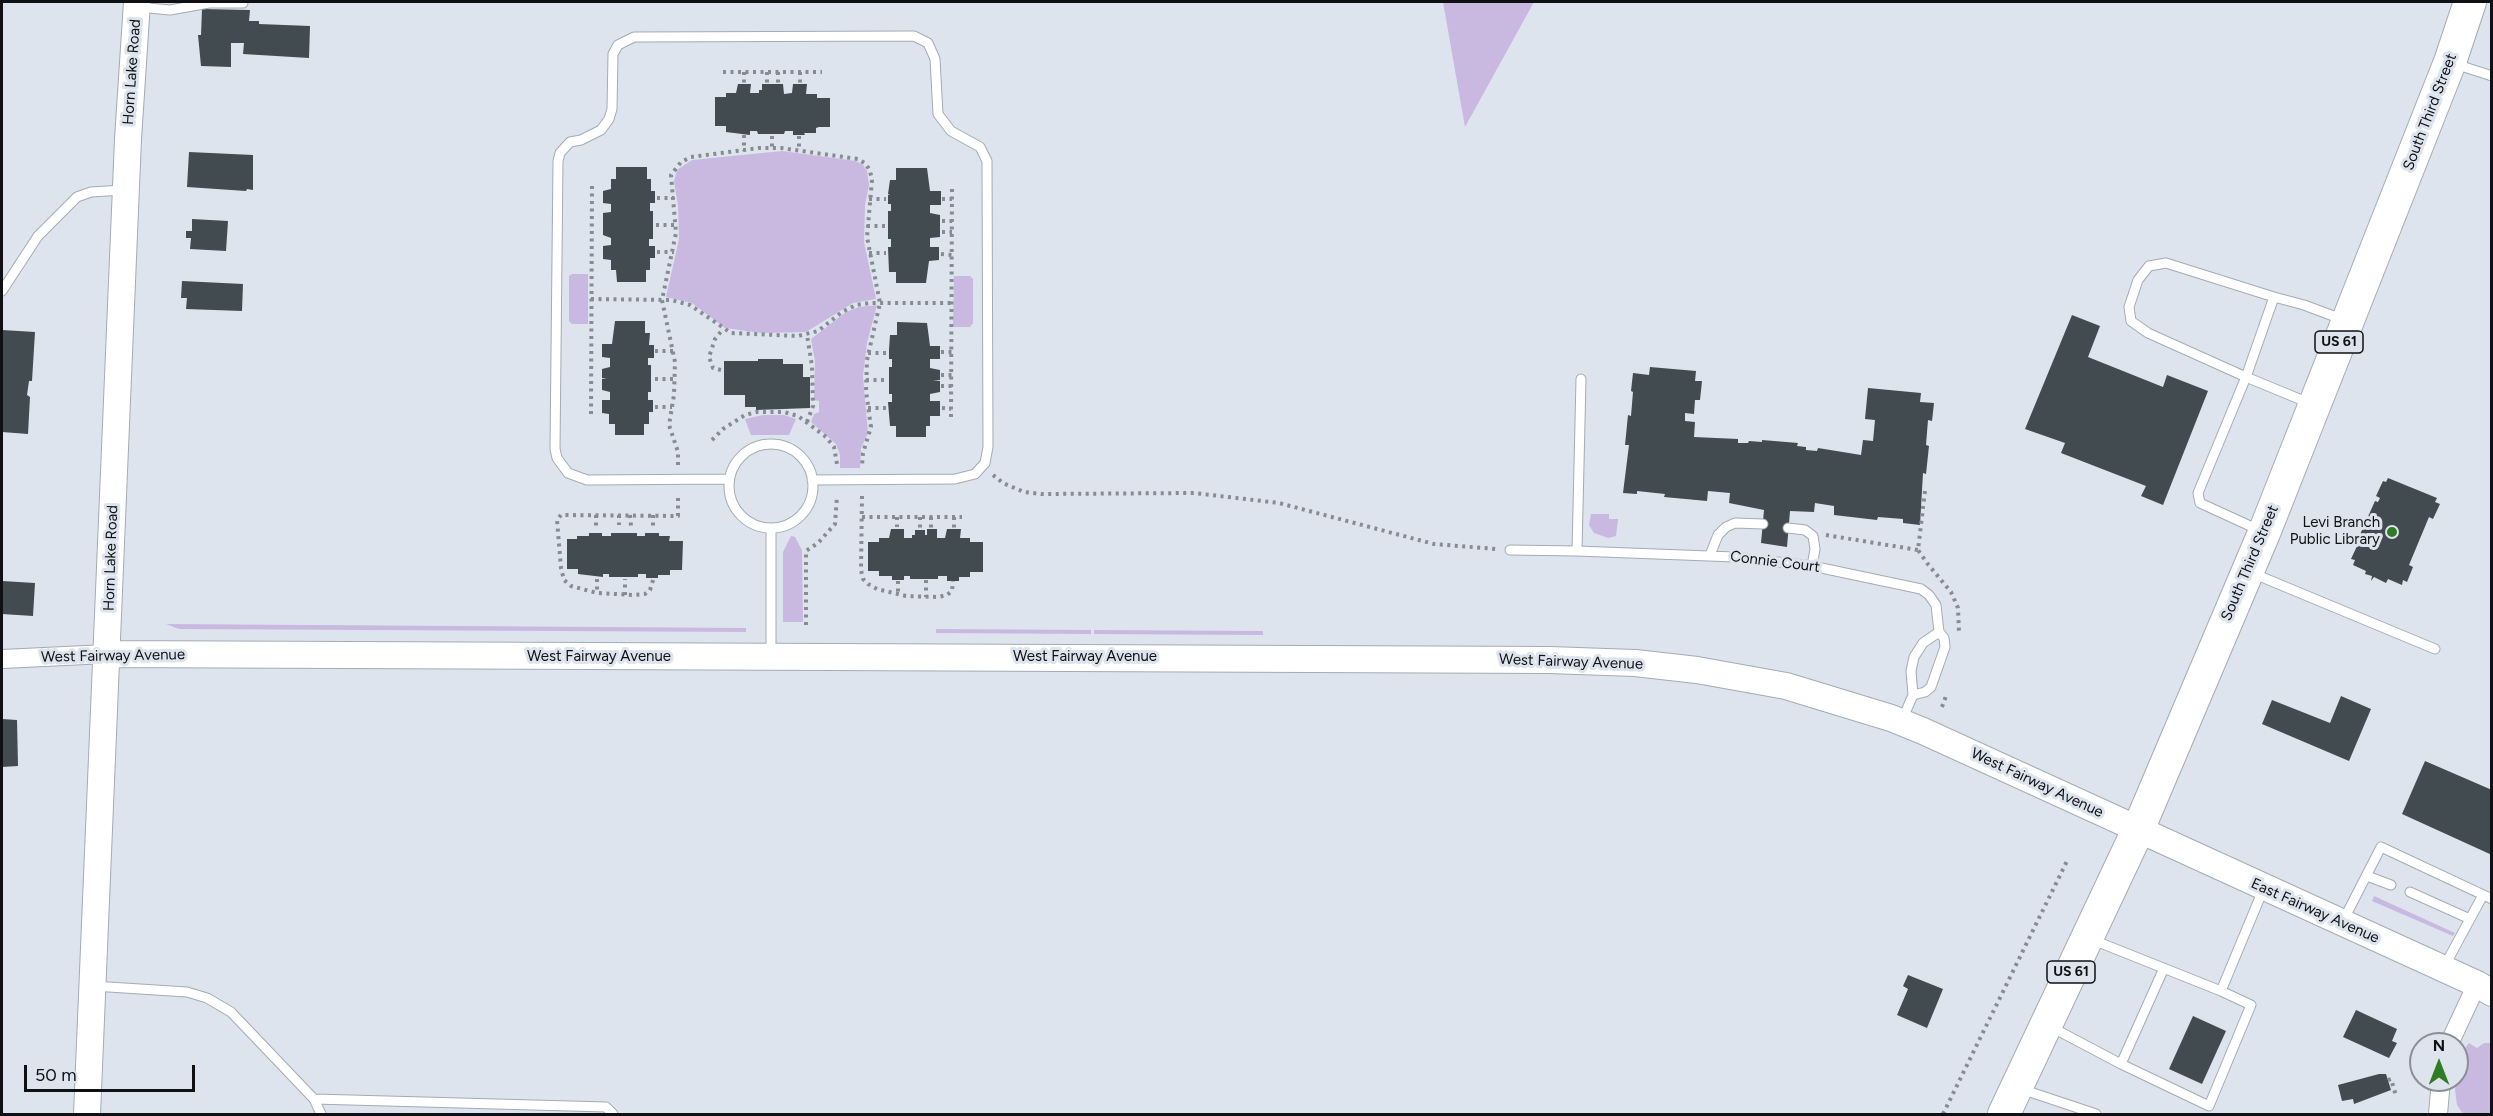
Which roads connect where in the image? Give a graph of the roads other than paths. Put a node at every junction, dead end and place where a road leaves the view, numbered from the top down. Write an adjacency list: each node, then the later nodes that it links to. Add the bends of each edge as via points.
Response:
1 (2470, 2): 4 (highway, South Third Street / US 61)
2 (243, 3): 3 (lane, via 209,3 170,10)
3 (137, 4): 6 (street, Horn Lake Road)
4 (2450, 62): 5 (lane); 9 (highway, South Third Street / US 61)
5 (2492, 76)
6 (126, 189): 7 (lane, via 77,197 38,236); 26 (street, Horn Lake Road)
7 (2, 291)
8 (2274, 297): 9 (lane); 10 (lane); 10 (lane, via 2166,263 2149,266 2138,280 2129,308 2131,321 2148,333)
9 (2347, 321): 12 (highway, South Third Street / US 61)
10 (2246, 377): 12 (lane); 18 (lane, via 2198,493 2200,503)
11 (1581, 379): 20 (lane)
12 (2314, 405): 18 (highway, South Third Street / US 61)
13 (728, 479): 14 (lane, via 743,454 768,444 782,445 800,456); 14 (lane, via 587,480 568,473 557,458 558,161 563,147 601,130 609,119 614,54 618,45 634,37 914,36 928,44 935,59 938,114 951,131 980,147 987,161 988,447 983,467 975,474 955,479); 16 (lane, via 738,512 753,524)
14 (812, 480): 16 (lane, via 812,493 804,511 789,523)
15 (1763, 524): 21 (lane, via 1726,526)
16 (771, 528): 27 (lane)
17 (1788, 528): 22 (lane, via 1805,530 1814,536)
18 (2264, 533): 23 (highway, South Third Street / US 61)
19 (1510, 550): 20 (lane, Connie Court)
20 (1577, 550): 21 (lane, Connie Court)
21 (1710, 555): 22 (lane, Connie Court)
22 (1812, 566): 24 (lane, Connie Court, via 1921,589 1936,605)
23 (2247, 571): 25 (lane); 31 (highway, South Third Street / US 61)
24 (1939, 632): 29 (lane, Connie Court, via 1923,643 1914,657); 29 (lane, Connie Court, via 1945,651 1931,687)
25 (2435, 649)
26 (107, 654): 27 (street, West Fairway Avenue); 28 (street, West Fairway Avenue); 42 (street, Horn Lake Road)
27 (771, 658): 30 (street, West Fairway Avenue, via 1179,657 1635,663 1786,686)
28 (2, 659)
29 (1913, 695): 30 (lane, Connie Court)
30 (1902, 722): 31 (street, West Fairway Avenue)
31 (2138, 830): 34 (street, East Fairway Avenue); 39 (highway, South Third Street / US 61)
32 (2367, 876): 33 (lane); 36 (lane, via 2381,847); 38 (lane)
33 (2391, 885)
34 (2264, 887): 38 (street, East Fairway Avenue); 44 (lane)
35 (2410, 892): 37 (lane)
36 (2487, 897): 37 (lane)
37 (2470, 919): 41 (lane)
38 (2342, 923): 41 (street, East Fairway Avenue)
39 (2087, 938): 40 (lane); 45 (highway, South Third Street / US 61)
40 (2164, 969): 44 (lane); 47 (lane)
41 (2443, 969): 43 (street, East Fairway Avenue)
42 (93, 986): 49 (lane, via 207,998 231,1012); 51 (street, Horn Lake Road)
43 (2484, 989): 46 (street)
44 (2221, 991): 47 (lane, via 2252,1005 2210,1106)
45 (2046, 1024): 47 (lane); 50 (highway, South Third Street / US 61)
46 (2457, 1032)
47 (2121, 1064)
48 (2440, 1092): 55 (street)
49 (314, 1099): 52 (lane); 53 (lane, via 606,1107)
50 (2010, 1101): 54 (lane)
51 (87, 1114)
52 (321, 1114)
53 (613, 1114)
54 (2096, 1114)
55 (2439, 1114)

